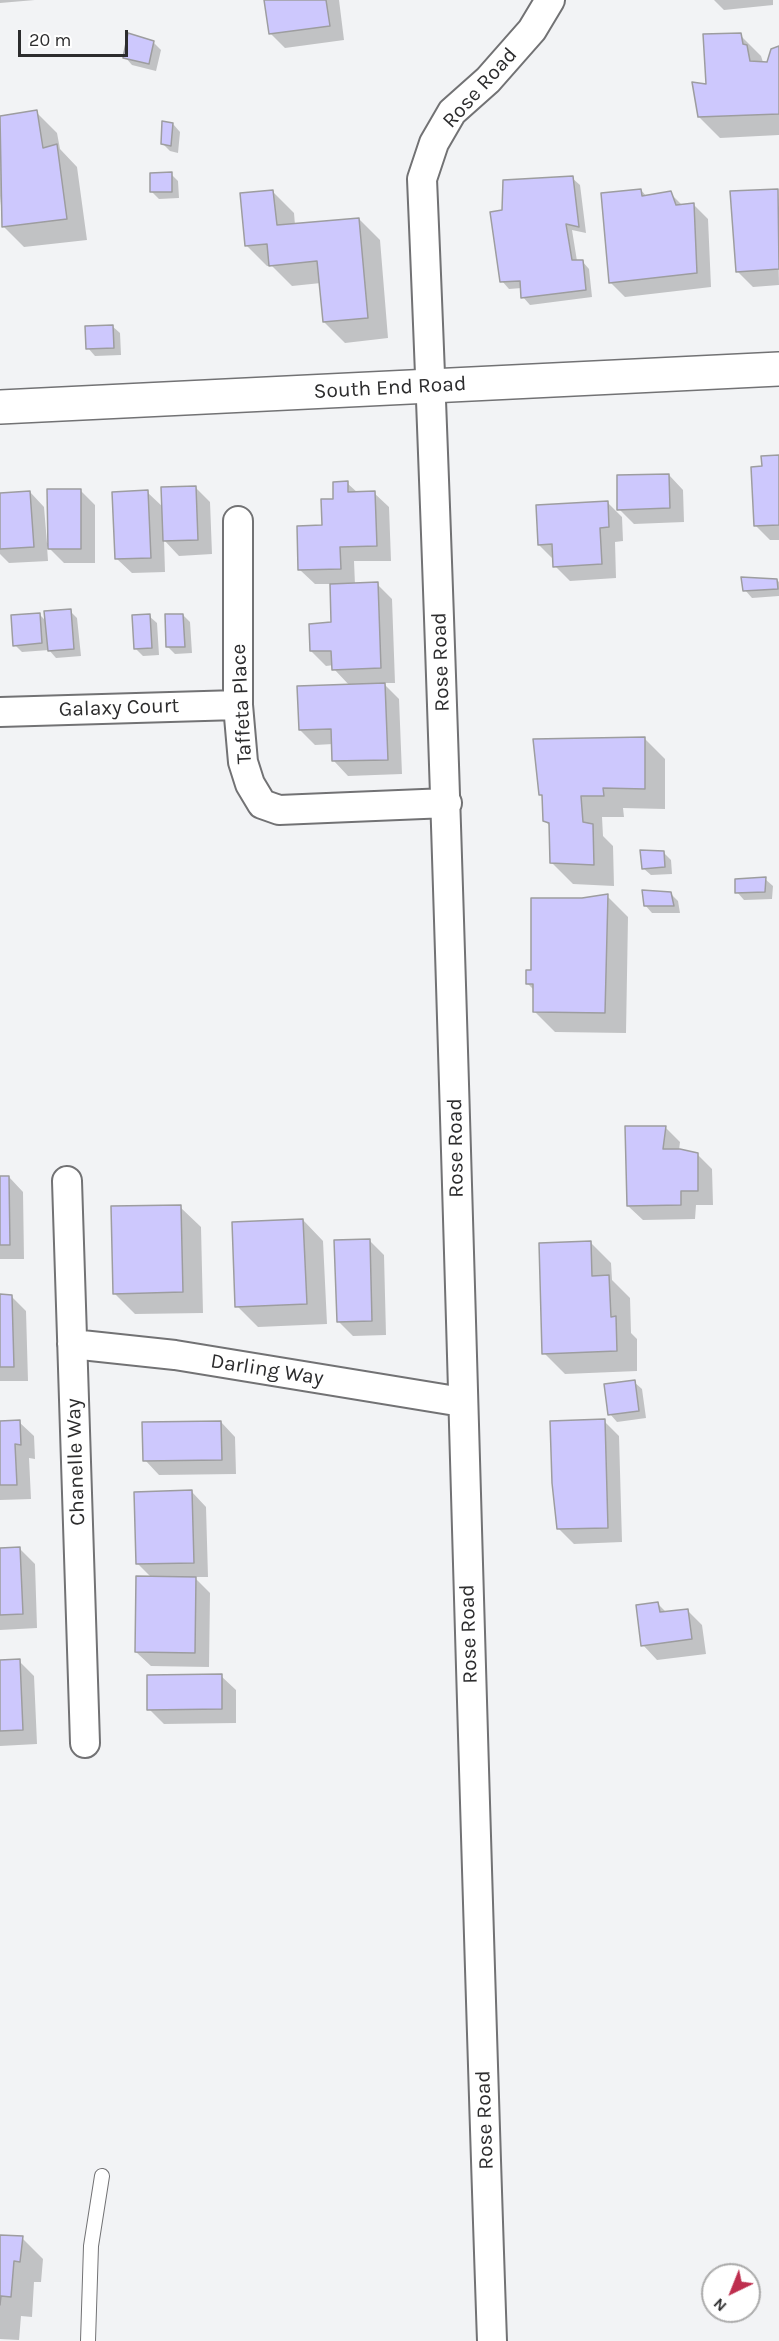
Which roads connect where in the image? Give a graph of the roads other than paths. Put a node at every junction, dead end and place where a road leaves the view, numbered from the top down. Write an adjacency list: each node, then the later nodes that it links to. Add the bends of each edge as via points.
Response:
1 (550, 0): 3 (street, Rose Road, via 532,30 488,80 452,112 434,144 422,179)
2 (779, 369): 3 (main road, South End Road)
3 (431, 387): 4 (main road, South End Road); 8 (street, Rose Road)
4 (0, 407)
5 (238, 521): 6 (street, Taffeta Place)
6 (238, 705): 7 (street, Galaxy Court); 8 (street, Taffeta Place, via 243,762 262,804 279,810)
7 (0, 712)
8 (447, 803): 11 (street, Rose Road)
9 (67, 1181): 10 (street, Chanelle Way)
10 (72, 1344): 11 (street, Darling Way, via 175,1355); 12 (street, Chanelle Way)
11 (462, 1402): 15 (street, Rose Road)
12 (85, 1743)
13 (102, 2176): 14 (lane, via 90,2246)
14 (88, 2341)
15 (492, 2341)

